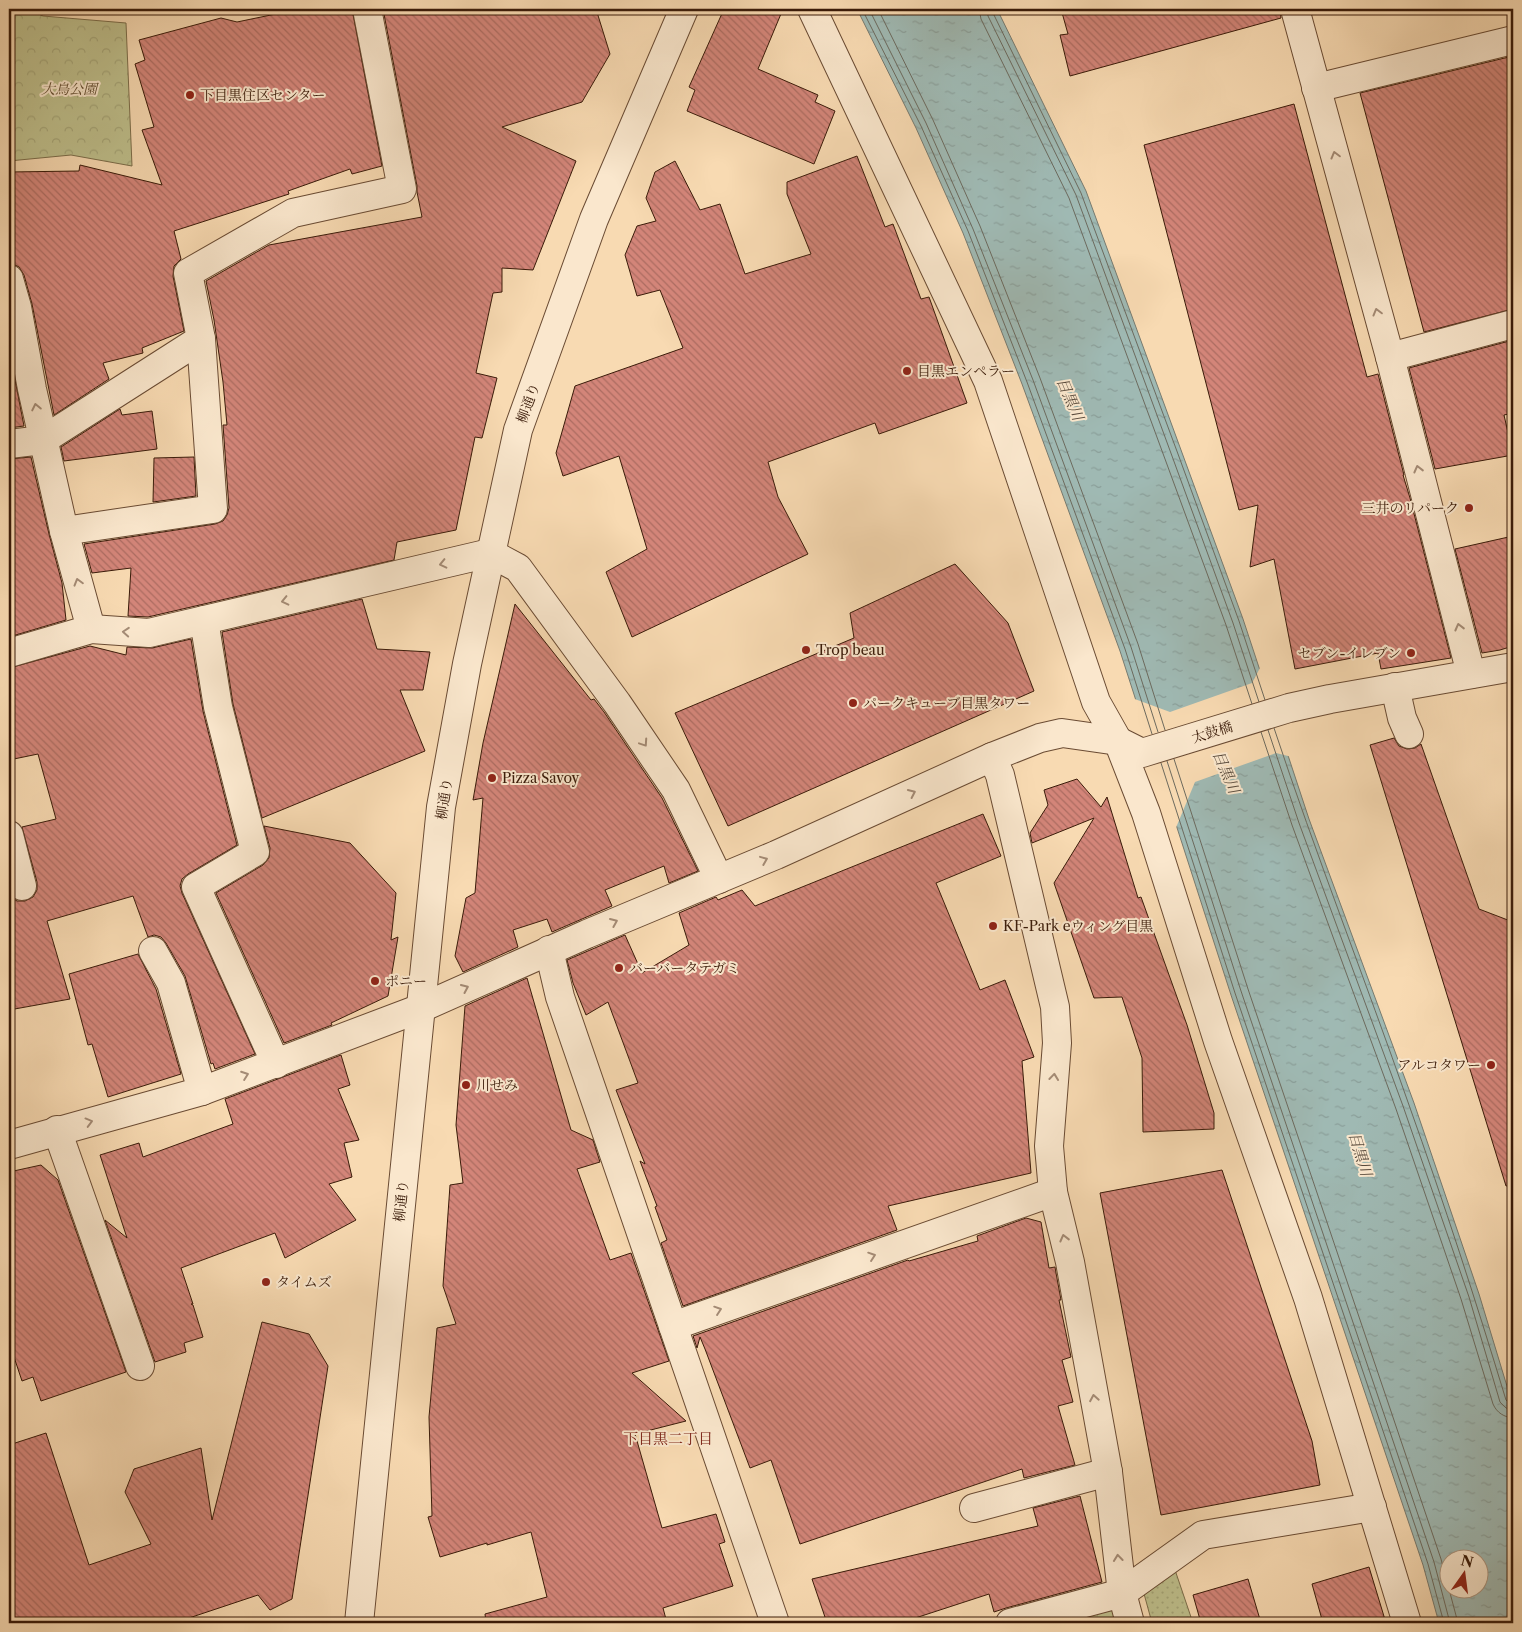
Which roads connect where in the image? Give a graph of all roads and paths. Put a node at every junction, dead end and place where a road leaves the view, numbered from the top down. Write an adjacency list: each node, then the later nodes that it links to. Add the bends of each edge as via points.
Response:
1 (367, 9): 9 (street, via 402,189 293,213 188,274)
2 (684, 9): 14 (street, 柳通り, via 594,219 518,430)
3 (812, 9): 22 (street, via 988,381 1096,702)
4 (1295, 9): 6 (street)
5 (1513, 40): 6 (street)
6 (1316, 88): 10 (street, one-way to 6)
7 (9, 279): 11 (street, one-way to 7, via 18,307)
8 (1513, 324): 10 (street)
9 (201, 338): 11 (street); 13 (street, via 213,509)
10 (1390, 357): 19 (street, one-way to 10)
11 (43, 440): 12 (street); 13 (street)
12 (9, 444)
13 (64, 531): 16 (street, one-way to 13)
14 (490, 553): 15 (street, one-way to 15); 25 (street, one-way to 25, via 518,568 617,703 676,790); 29 (street, 柳通り, via 441,807)
15 (204, 620): 16 (street, one-way to 16, via 149,633); 30 (street, via 218,707 255,852 196,887)
16 (91, 629): 17 (street)
17 (9, 653)
18 (1513, 667): 19 (street, 太鼓橋)
19 (1471, 674): 20 (street, 太鼓橋)
20 (1395, 687): 21 (street); 22 (street, 太鼓橋, via 1283,710 1142,754)
21 (1409, 734)
22 (1118, 740): 23 (street, via 1062,733); 38 (street, via 1146,813 1218,1041 1308,1298)
23 (992, 756): 25 (street, one-way to 23); 34 (street, one-way to 23, via 1049,1146 1057,1043 1055,1007 1000,776)
24 (9, 835): 26 (street)
25 (719, 879): 27 (street, one-way to 25)
26 (22, 886)
27 (549, 950): 29 (street, one-way to 27); 35 (street, via 560,996)
28 (153, 951): 31 (street, via 171,983)
29 (421, 1008): 30 (street); 41 (street, 柳通り)
30 (276, 1064): 31 (street, one-way to 30)
31 (202, 1091): 32 (street, one-way to 31)
32 (57, 1130): 33 (street); 36 (street)
33 (9, 1145)
34 (1053, 1192): 35 (street, one-way to 34); 37 (street, one-way to 34, via 1070,1262)
35 (672, 1326): 42 (street)
36 (140, 1366)
37 (1108, 1472): 39 (street); 40 (street, one-way to 37)
38 (1372, 1507): 40 (street, via 1203,1535); 45 (street)
39 (974, 1508)
40 (1122, 1592): 43 (street); 44 (street)
41 (359, 1623)
42 (776, 1623)
43 (1010, 1623)
44 (1130, 1623)
45 (1407, 1623)

